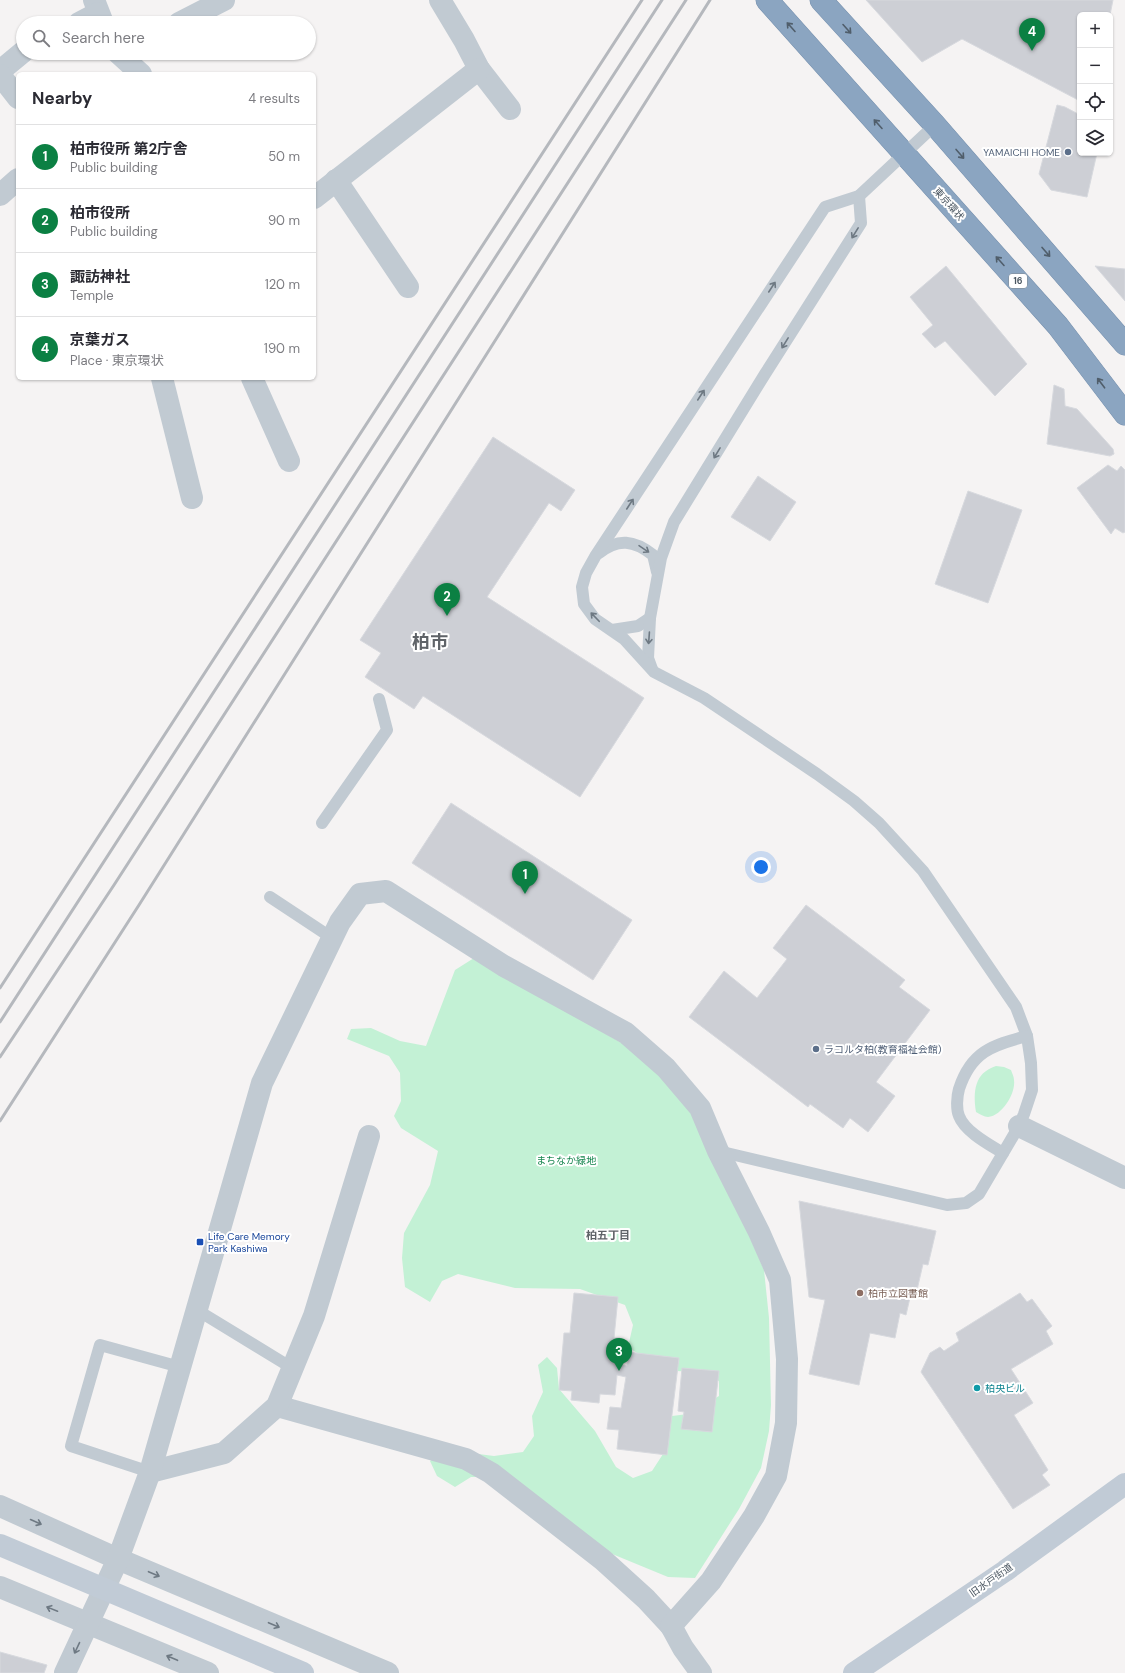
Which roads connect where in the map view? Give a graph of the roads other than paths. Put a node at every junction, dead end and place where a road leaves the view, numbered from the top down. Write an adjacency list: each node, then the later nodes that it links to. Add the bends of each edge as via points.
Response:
1 (224, 0): 5 (street)
2 (440, 0): 8 (street)
3 (767, 0): 15 (highway, 東京環状 / 16, one-way to 3)
4 (821, 0): 14 (highway, one-way to 14)
5 (193, 16)
6 (16, 58): 9 (street)
7 (126, 60): 10 (street)
8 (479, 69): 13 (street); 16 (street)
9 (0, 71)
10 (139, 72)
11 (0, 75): 12 (street)
12 (16, 95)
13 (510, 109)
14 (935, 125): 15 (lane); 22 (highway, one-way to 22)
15 (904, 153): 20 (lane); 25 (highway, 東京環状 / 16, one-way to 15, via 1058,326)
16 (336, 180): 19 (street); 21 (street)
17 (16, 181): 18 (street)
18 (0, 195)
19 (316, 196)
20 (859, 196): 28 (lane, one-way to 20, via 825,207); 29 (lane, one-way to 29, via 861,223 674,522 661,558)
21 (408, 287)
22 (1125, 344)
23 (162, 380): 27 (street)
24 (253, 380): 26 (street)
25 (1125, 414)
26 (289, 461)
27 (192, 498)
28 (596, 555): 29 (lane, one-way to 29, via 615,544 636,544 653,555 657,570); 31 (lane, one-way to 28, via 595,619 584,604 582,587)
29 (656, 584): 30 (lane)
30 (650, 618): 31 (lane, via 638,626); 32 (lane, one-way to 32, via 648,658)
31 (612, 630): 32 (lane, via 624,639)
32 (654, 672): 37 (lane, via 704,698 817,774 879,823 923,870 1016,1007)
33 (379, 699): 34 (lane, via 387,730)
34 (322, 823)
35 (270, 897): 36 (lane)
36 (332, 938): 40 (street, via 360,894 386,891 504,966 626,1033 666,1068 700,1108); 43 (street, via 262,1083)
37 (1027, 1036): 38 (lane, via 1032,1090); 41 (lane, via 998,1044 978,1056 964,1073 958,1095 959,1116 973,1134)
38 (1019, 1126): 41 (lane); 42 (street)
39 (369, 1136): 45 (street, via 314,1316)
40 (718, 1151): 41 (lane, via 947,1205 966,1203 979,1194); 54 (street, via 780,1280 787,1359 786,1423 776,1476 754,1516 711,1581)
41 (1003, 1153)
42 (1125, 1178)
43 (197, 1310): 44 (street); 45 (lane)
44 (180, 1367): 47 (street); 47 (lane, via 100,1345 71,1446)
45 (292, 1368): 46 (street)
46 (277, 1406): 47 (street, via 224,1453); 54 (street, via 466,1459 491,1473 603,1560)
47 (150, 1472): 51 (street)
48 (1125, 1484): 60 (street, 旧水戸街道, via 1005,1571)
49 (0, 1506): 51 (street, one-way to 51)
50 (0, 1545): 57 (street, bridge)
51 (118, 1559): 53 (street); 58 (street, one-way to 58)
52 (0, 1587): 53 (street, one-way to 52)
53 (88, 1623): 55 (street, one-way to 55); 56 (street, one-way to 53)
54 (671, 1626): 59 (street)
55 (65, 1673)
56 (208, 1673)
57 (303, 1673)
58 (388, 1673)
59 (701, 1673)
60 (854, 1673)

